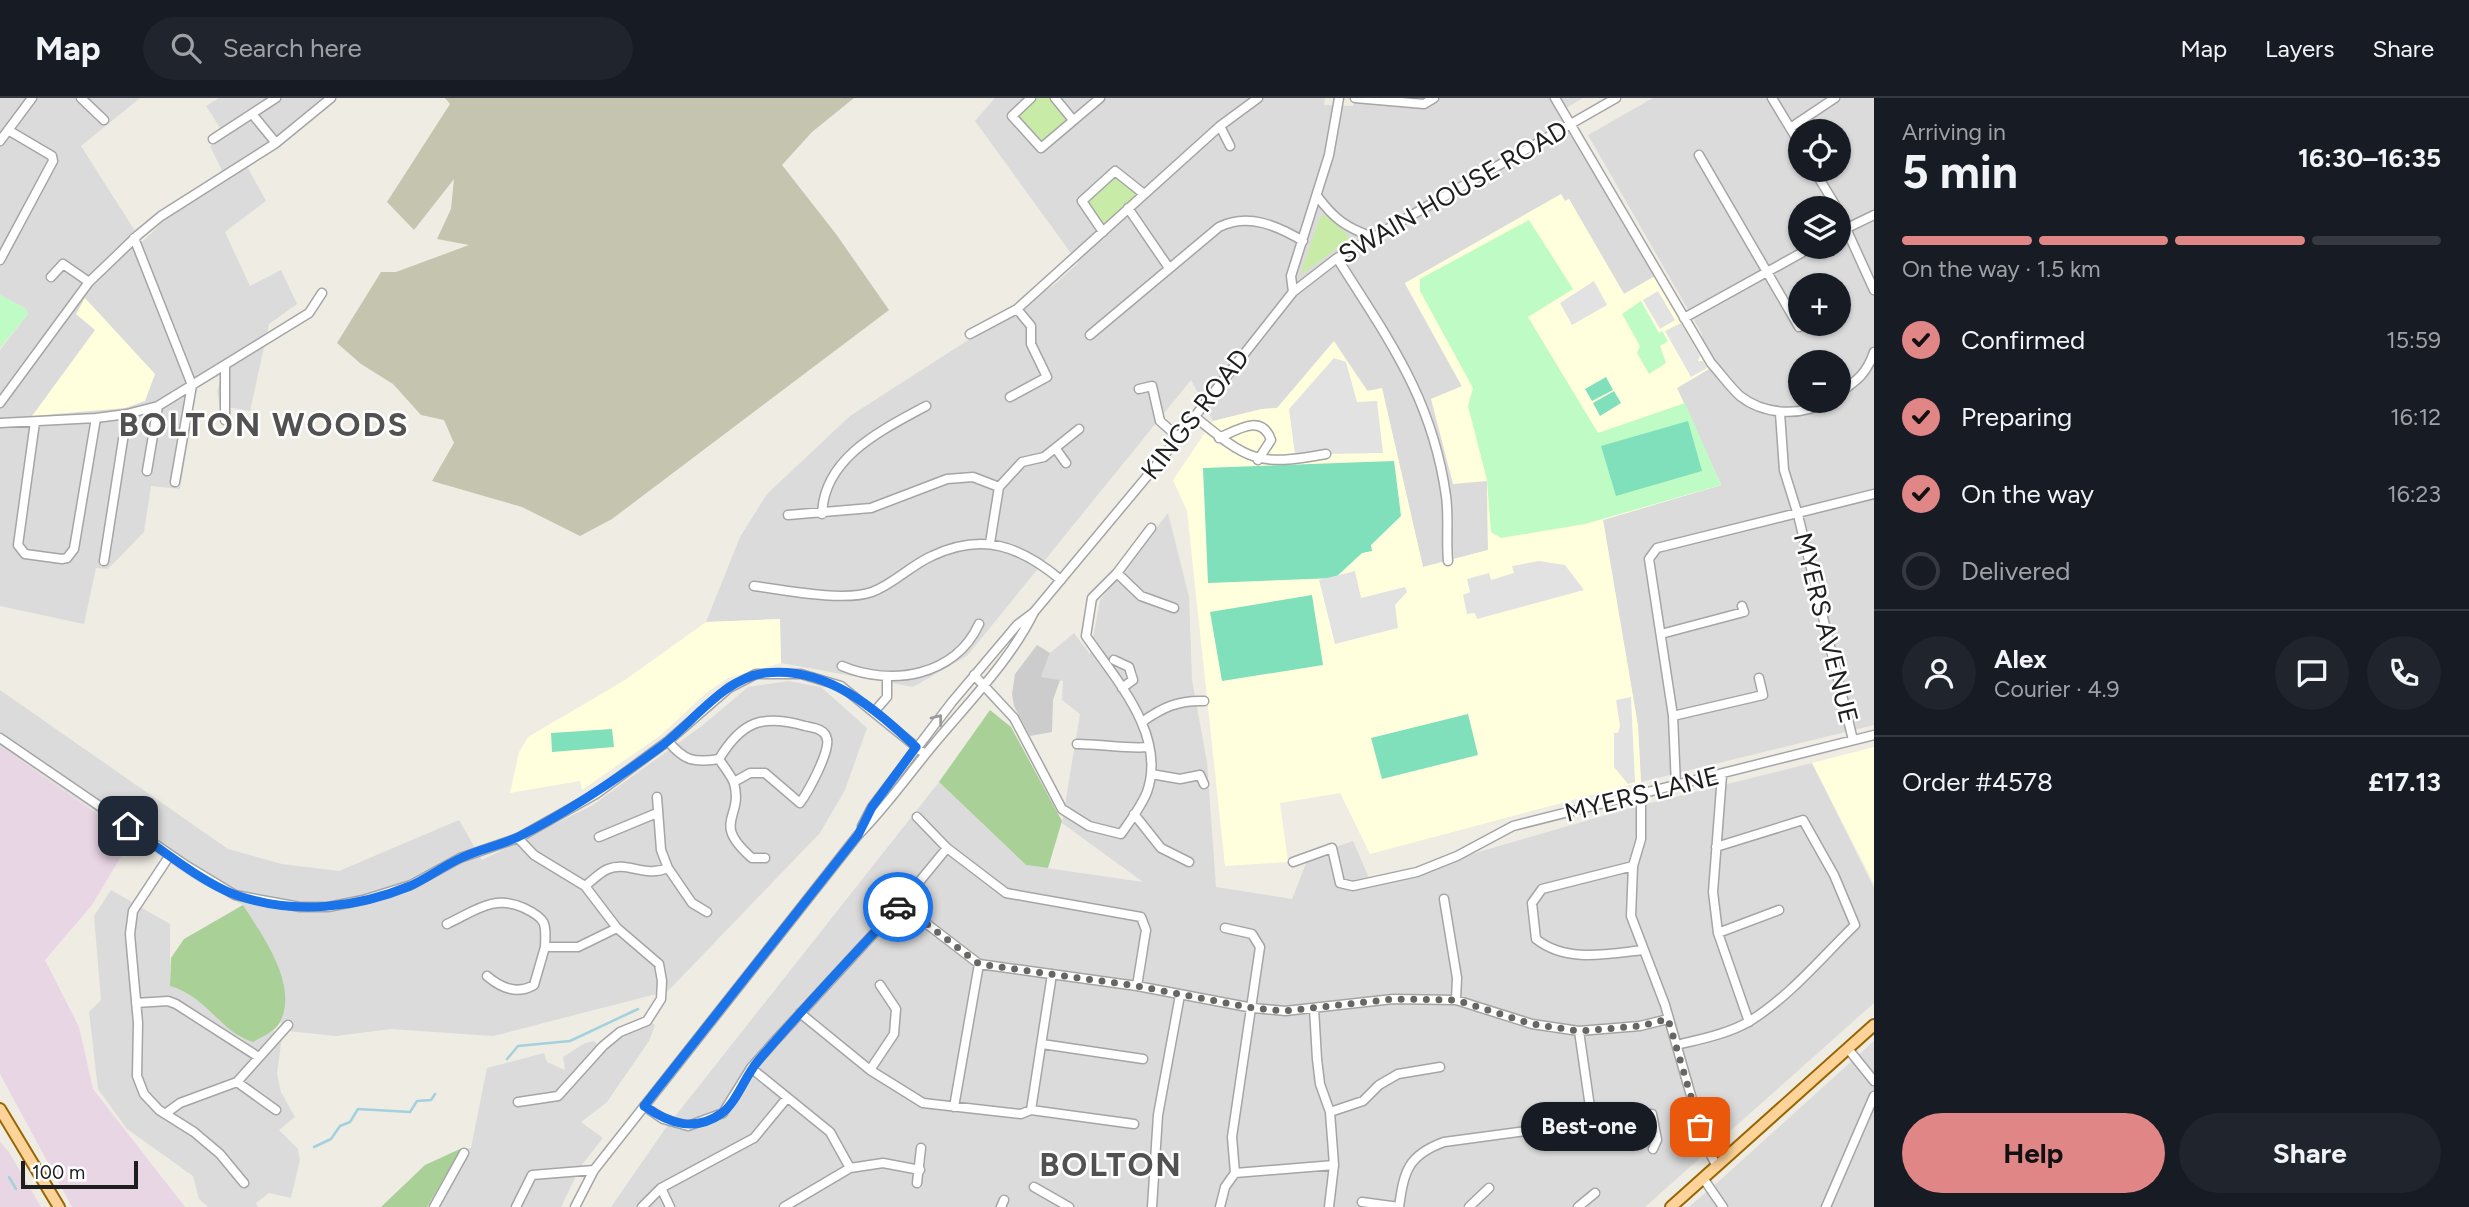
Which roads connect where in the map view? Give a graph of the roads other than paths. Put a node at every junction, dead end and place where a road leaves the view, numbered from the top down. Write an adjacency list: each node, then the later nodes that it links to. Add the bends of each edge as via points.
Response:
1 (32, 98): 23 (street)
2 (81, 98): 18 (street)
3 (276, 98): 16 (street)
4 (331, 98): 26 (street)
5 (1031, 98): 19 (street, via 1012,116 1041,148)
6 (1055, 98): 19 (street)
7 (1100, 98): 19 (street)
8 (1258, 98): 22 (street)
9 (1339, 98): 30 (street)
10 (1355, 98): 11 (street, via 1424,104)
11 (1434, 98)
12 (1555, 98): 20 (street)
13 (1616, 98): 20 (street, SWAIN HOUSE ROAD)
14 (1772, 98): 21 (street)
15 (1835, 98): 17 (street)
16 (253, 115): 24 (street); 26 (street)
17 (1804, 119)
18 (104, 120)
19 (1073, 120)
20 (1570, 124): 35 (street, SWAIN HOUSE ROAD); 51 (street)
21 (1788, 125)
22 (1220, 126): 27 (street); 29 (street)
23 (8, 130): 25 (street); 41 (street, via 52,156 53,161)
24 (213, 139)
25 (0, 141)
26 (276, 143): 36 (street, via 161,216)
27 (1230, 146)
28 (1699, 155): 43 (street)
29 (1144, 194): 31 (street); 34 (street, via 1115,171 1082,201)
30 (1318, 197): 35 (street, via 1347,228); 37 (street)
31 (1128, 208): 34 (street); 42 (street)
32 (1874, 215): 33 (street)
33 (1851, 226)
34 (1103, 232): 50 (street)
35 (1373, 237): 39 (street, SWAIN HOUSE ROAD)
36 (134, 239): 45 (street); 57 (street)
37 (1303, 241): 42 (street, via 1259,221 1236,219); 47 (street, via 1291,276)
38 (1851, 245): 46 (street)
39 (1337, 258): 47 (street, SWAIN HOUSE ROAD); 89 (street, via 1398,351 1422,400 1446,496)
40 (1790, 259): 43 (street)
41 (0, 260)
42 (1169, 268): 53 (street)
43 (1767, 271): 49 (street); 51 (street)
44 (51, 277): 45 (street, via 64,264)
45 (89, 282): 61 (street)
46 (1874, 290)
47 (1293, 292): 67 (street, KINGS ROAD)
48 (322, 293): 55 (street, via 309,313)
49 (1788, 308)
50 (1017, 309): 52 (street); 60 (street, via 1031,326 1031,344 1047,377)
51 (1684, 318): 65 (street, via 1712,363 1742,397)
52 (970, 334)
53 (1090, 335)
54 (1874, 352): 56 (street)
55 (225, 366): 57 (street); 69 (street)
56 (1872, 368): 58 (street)
57 (192, 385): 62 (street); 80 (street)
58 (1851, 385)
59 (1139, 389): 73 (street, via 1152,386 1160,421)
60 (1010, 397)
61 (0, 403)
62 (158, 406): 66 (street); 79 (street)
63 (926, 407): 83 (street, via 844,458 822,501)
64 (1788, 412): 65 (street)
65 (1780, 413): 85 (street, MYERS AVENUE, via 1784,470)
66 (127, 415): 68 (street); 88 (street)
67 (1194, 416): 73 (street, KINGS ROAD); 74 (street)
68 (96, 418): 70 (street); 70 (street, via 74,549 67,558 25,554 18,545)
69 (225, 420)
70 (35, 422): 71 (street)
71 (0, 423)
72 (1079, 429): 75 (street)
73 (1178, 437): 91 (street, KINGS ROAD)
74 (1219, 438): 77 (street); 77 (street, via 1260,425 1271,440)
75 (1056, 449): 78 (street); 81 (street, via 1022,462)
76 (1326, 454): 77 (street)
77 (1258, 460)
78 (1066, 463)
79 (147, 471)
80 (175, 482)
81 (999, 487): 83 (street, via 973,477 947,479 871,508); 87 (street)
82 (1874, 494): 85 (street)
83 (822, 514): 84 (street)
84 (788, 515)
85 (1798, 515): 97 (street, via 1657,548 1649,559); 111 (street, MYERS AVENUE)
86 (1151, 528): 90 (street)
87 (990, 543): 91 (street, via 1017,549); 92 (street, via 933,556 871,593 821,595)
88 (104, 561)
89 (1448, 561)
90 (1117, 573): 94 (street, via 1140,596); 104 (street, via 1092,598 1086,636)
91 (1061, 580): 95 (street, KINGS ROAD)
92 (754, 586)
93 (1742, 606): 97 (street, via 1744,612)
94 (1174, 608)
95 (1034, 612): 100 (street, KINGS ROAD); 103 (street, KINGS ROAD, via 1024,633)
96 (979, 624): 101 (street, via 957,656 934,670)
97 (1661, 634): 107 (street)
98 (1114, 660): 104 (street, via 1129,667 1133,680)
99 (842, 666): 101 (street, via 864,676)
100 (974, 675): 103 (street); 114 (street, KINGS ROAD, one-way to 100)
101 (887, 677): 106 (street, via 887,696)
102 (1759, 678): 107 (street, via 1763,695)
103 (984, 684): 116 (street, KINGS ROAD); 126 (street, via 1014,718 1062,809 1089,826 1121,834)
104 (1122, 688): 108 (street)
105 (1204, 701): 108 (street, via 1184,700)
106 (874, 712): 112 (street, via 841,686 801,674 768,672 729,688); 114 (street)
107 (1674, 716): 122 (street)
108 (1142, 722): 115 (street)
109 (1874, 735): 111 (street, MYERS LANE)
110 (0, 738): 134 (street)
111 (1853, 740): 119 (street, MYERS LANE)
112 (668, 741): 117 (street, via 680,757 690,761); 130 (street, via 596,794)
113 (1077, 744): 115 (street)
114 (916, 747): 116 (street); 128 (street, KINGS ROAD, via 872,807)
115 (1149, 747): 118 (street)
116 (925, 754): 128 (street, KINGS ROAD)
117 (719, 759): 120 (street); 120 (street, via 733,737 761,721 783,719 825,734 828,742 817,776 800,803 765,773 750,773)
118 (1151, 774): 121 (street, via 1180,779 1200,775); 126 (street)
119 (1722, 775): 122 (street, MYERS LANE); 133 (street)
120 (734, 782): 135 (street, via 731,834 753,862)
121 (1204, 784)
122 (1676, 786): 123 (street, MYERS LANE)
123 (1642, 795): 138 (street, MYERS LANE, via 1513,826 1417,872 1353,886 1340,883 1332,848); 139 (street, via 1641,839)
124 (657, 797): 125 (street)
125 (657, 813): 129 (street); 140 (street)
126 (1134, 814): 136 (street, via 1161,848)
127 (917, 817): 131 (street)
128 (858, 835): 181 (street, KINGS ROAD)
129 (599, 836)
130 (517, 838): 134 (street, via 460,858 411,885 328,907 271,904 235,895); 141 (street, via 534,855)
131 (947, 848): 143 (street); 156 (street, via 1006,893 1141,917 1146,930)
132 (1183, 848): 136 (street)
133 (1716, 848): 149 (street, via 1713,892); 164 (street, via 1803,820 1855,925)
134 (170, 855): 159 (street, via 133,911 130,934)
135 (765, 858)
136 (1180, 858): 137 (street)
137 (1189, 862)
138 (1293, 862)
139 (1633, 866): 151 (street, via 1631,916); 151 (street, via 1542,888 1532,902 1536,939 1549,950 1591,956)
140 (668, 867): 141 (street, via 656,873 607,869); 145 (street, via 692,903)
141 (585, 886): 147 (street)
142 (1444, 899): 158 (street, via 1457,978)
143 (901, 904): 152 (street); 162 (street)
144 (1779, 909): 149 (street)
145 (707, 912)
146 (447, 924): 150 (street, via 492,902 508,900 540,915)
147 (617, 928): 150 (street, via 578,947); 180 (street, via 659,964 662,990 656,1010 647,1021 603,1046 558,1096)
148 (1225, 928): 160 (street, via 1252,934 1259,941)
149 (1718, 933): 164 (street)
150 (545, 947): 154 (street, via 534,985 525,990 500,987)
151 (1643, 950): 163 (street)
152 (979, 964): 153 (street); 182 (street)
153 (1052, 974): 156 (street); 168 (street)
154 (487, 976)
155 (880, 985): 175 (street, via 896,1009 894,1034)
156 (1137, 986): 157 (street)
157 (1180, 995): 160 (street); 215 (street, via 1158,1115)
158 (1456, 1000): 161 (street, via 1393,999); 167 (street, via 1532,1024)
159 (136, 1003): 171 (street, via 176,1004); 187 (street, via 137,1076 144,1094)
160 (1253, 1008): 161 (street); 198 (street, via 1232,1137)
161 (1314, 1008): 186 (street, via 1320,1084)
162 (800, 1013): 174 (street); 175 (street)
163 (1668, 1019): 167 (street); 169 (street)
164 (1749, 1022): 169 (street)
165 (288, 1025): 171 (street)
166 (1874, 1025): 170 (main road)
167 (1579, 1031): 188 (street)
168 (1042, 1044): 172 (street); 185 (street)
169 (1677, 1045): 194 (street, via 1704,1141)
170 (1849, 1050): 177 (street); 194 (main road)
171 (257, 1056): 176 (street)
172 (1143, 1059)
173 (1440, 1067): 186 (street, via 1398,1074 1363,1101)
174 (751, 1068): 179 (street); 181 (street, via 723,1112 705,1122 688,1126 663,1119)
175 (870, 1070): 182 (street, via 923,1103)
176 (237, 1082): 184 (street); 187 (street, via 180,1103)
177 (1874, 1082)
178 (1874, 1096): 223 (street)
179 (787, 1098): 195 (street, via 830,1132); 203 (street, via 754,1138)
180 (518, 1102)
181 (644, 1106): 196 (street, KINGS ROAD)
182 (954, 1107): 185 (street, via 1021,1114)
183 (0, 1109): 207 (main road)
184 (276, 1110)
185 (1031, 1110): 189 (street)
186 (1330, 1112): 193 (street)
187 (165, 1114): 200 (street, via 220,1154)
188 (1592, 1121): 191 (street, via 1652,1114 1657,1140); 218 (street, via 1444,1142 1423,1150 1409,1165)
189 (1134, 1124)
190 (921, 1148): 197 (street)
191 (1653, 1149)
192 (464, 1153): 208 (street)
193 (1334, 1165): 198 (street); 217 (street)
194 (1716, 1165): 199 (main road)
195 (850, 1168): 197 (street, via 883,1163); 213 (street)
196 (593, 1170): 209 (street, via 532,1175); 210 (street, KINGS ROAD)
197 (919, 1170): 201 (street)
198 (1235, 1173): 216 (street)
199 (1703, 1178): 221 (main road); 222 (street)
200 (244, 1183)
201 (917, 1183)
202 (1034, 1187): 214 (street)
203 (661, 1188): 211 (street); 212 (street)
204 (1489, 1188): 219 (street)
205 (1595, 1193): 220 (street)
206 (1362, 1202): 218 (street)
207 (59, 1207)
208 (434, 1207)
209 (516, 1207)
210 (575, 1207)
211 (642, 1207)
212 (670, 1207)
213 (784, 1207)
214 (1069, 1207)
215 (1152, 1207)
216 (1220, 1207)
217 (1329, 1207)
218 (1399, 1207)
219 (1469, 1207)
220 (1578, 1207)
221 (1671, 1207)
222 (1723, 1207)
223 (1826, 1207)

